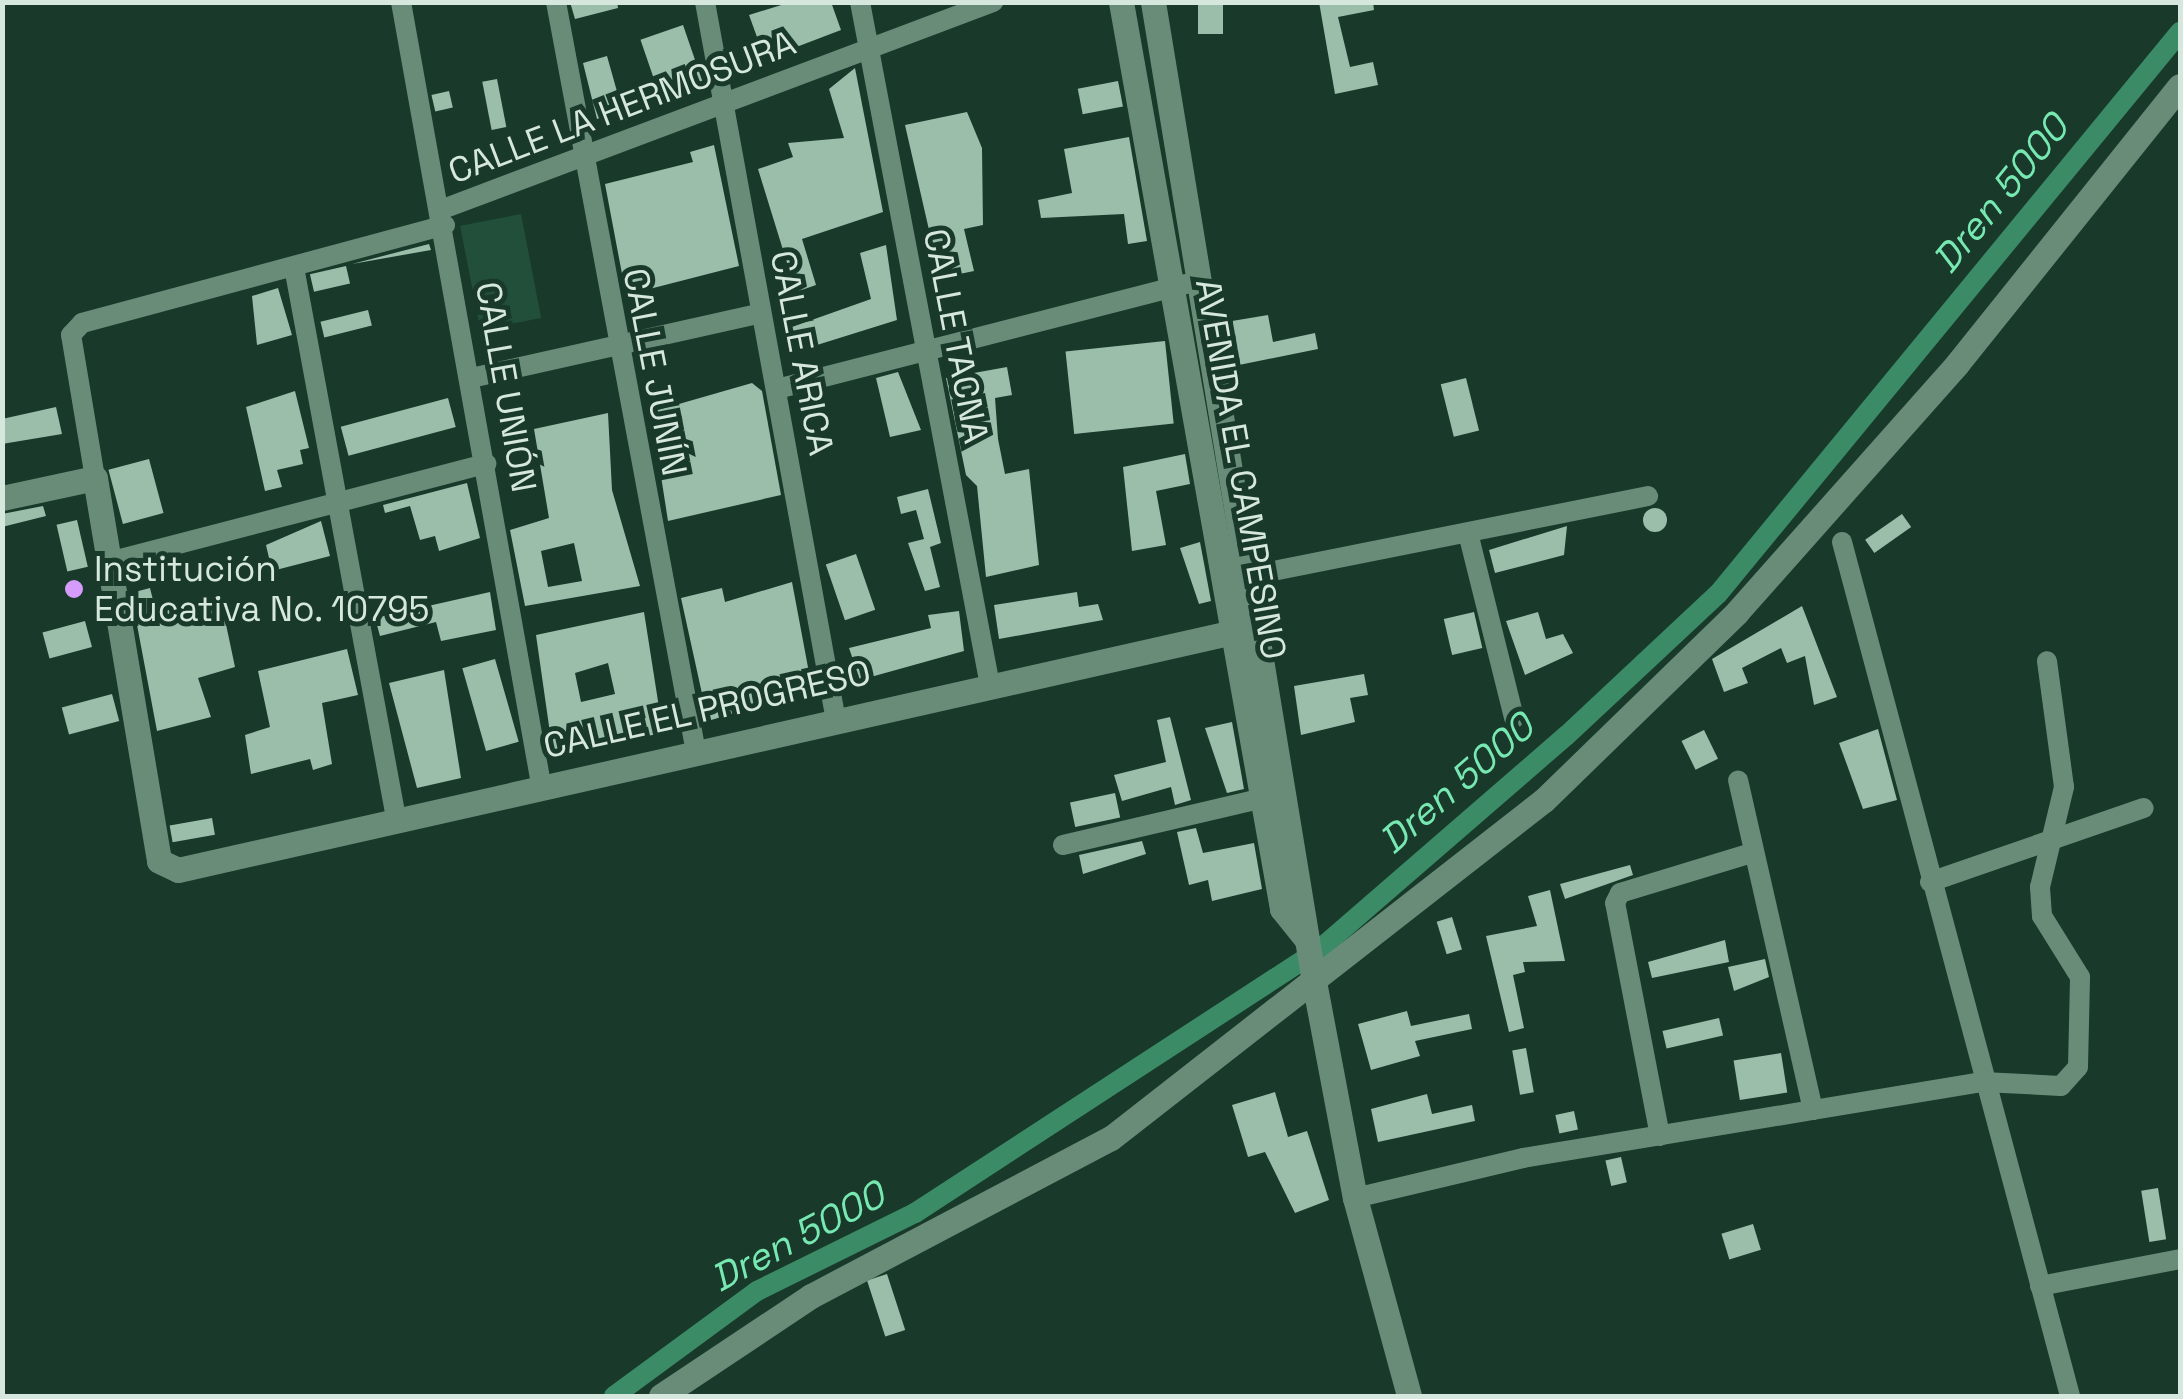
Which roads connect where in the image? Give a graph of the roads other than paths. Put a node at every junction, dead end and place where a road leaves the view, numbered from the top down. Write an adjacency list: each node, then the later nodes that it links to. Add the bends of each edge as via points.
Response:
1 (401, 2): 12 (street, CALLE UNIÓN)
2 (556, 2): 11 (street, CALLE JUNÍN)
3 (705, 2): 10 (street, CALLE ARICA)
4 (860, 2): 8 (street, CALLE TACNA)
5 (993, 2): 8 (street, CALLE LA HERMOSURA)
6 (1120, 2): 15 (street, AVENIDA EL CAMPESINO)
7 (1153, 2): 14 (street, AVENIDA EL CAMPESINO)
8 (868, 49): 10 (street, CALLE LA HERMOSURA); 18 (street, CALLE TACNA)
9 (2180, 86): 46 (street, via 1957,364 1737,612 1544,800)
10 (726, 108): 11 (street, CALLE LA HERMOSURA); 16 (street, CALLE ARICA)
11 (582, 162): 12 (street, CALLE LA HERMOSURA); 17 (street, CALLE JUNÍN)
12 (444, 217): 13 (street, CALLE LA HERMOSURA); 19 (street, CALLE UNIÓN)
13 (294, 266): 22 (street, CALLE LA HERMOSURA, via 91,320 71,335); 25 (street)
14 (1202, 280): 15 (street); 29 (street, AVENIDA EL CAMPESINO)
15 (1172, 287): 18 (street); 30 (street, AVENIDA EL CAMPESINO)
16 (762, 313): 17 (street); 20 (street, CALLE ARICA)
17 (616, 345): 19 (street); 35 (street, CALLE JUNÍN)
18 (926, 346): 20 (street); 32 (street, CALLE TACNA)
19 (472, 378): 21 (street, CALLE UNIÓN)
20 (777, 389): 33 (street, CALLE ARICA)
21 (486, 464): 25 (street); 37 (street, CALLE UNIÓN)
22 (95, 478): 24 (street); 28 (street)
23 (1648, 496): 26 (street)
24 (2, 498)
25 (336, 505): 28 (street); 40 (street)
26 (1468, 533): 29 (street); 34 (street)
27 (1842, 542): 44 (street)
28 (109, 562): 40 (street, CALLE EL PROGRESO, via 159,861 178,870)
29 (1248, 576): 30 (street, AVENIDA EL CAMPESINO)
30 (1245, 630): 32 (street, CALLE EL PROGRESO); 38 (street, AVENIDA EL CAMPESINO); 45 (street, AVENIDA EL CAMPESINO)
31 (2046, 661): 41 (street, via 2064,787)
32 (989, 680): 33 (street, CALLE EL PROGRESO)
33 (834, 715): 35 (street, CALLE EL PROGRESO)
34 (1514, 718)
35 (696, 752): 37 (street, CALLE EL PROGRESO)
36 (1738, 780): 43 (street)
37 (540, 784): 40 (street, CALLE EL PROGRESO)
38 (1264, 798): 42 (street); 45 (street, AVENIDA EL CAMPESINO, via 1282,910)
39 (2144, 808): 41 (street)
40 (396, 818)
41 (2053, 839): 44 (street); 47 (street, via 2042,916 2080,977 2078,1067 2060,1086)
42 (1063, 845)
43 (1752, 853): 48 (street); 49 (street, via 1620,892 1615,903)
44 (1930, 882): 47 (street)
45 (1307, 940): 46 (street, AVENIDA EL CAMPESINO)
46 (1313, 974): 50 (street, AVENIDA EL CAMPESINO); 53 (street, via 1112,1138 811,1296)
47 (1983, 1082): 48 (street); 52 (street)
48 (1813, 1110): 49 (street)
49 (1660, 1136): 50 (street)
50 (1355, 1198): 54 (street, AVENIDA EL CAMPESINO)
51 (2180, 1259): 52 (street)
52 (2040, 1286): 55 (street)
53 (660, 1396)
54 (1408, 1396)
55 (2070, 1396)

